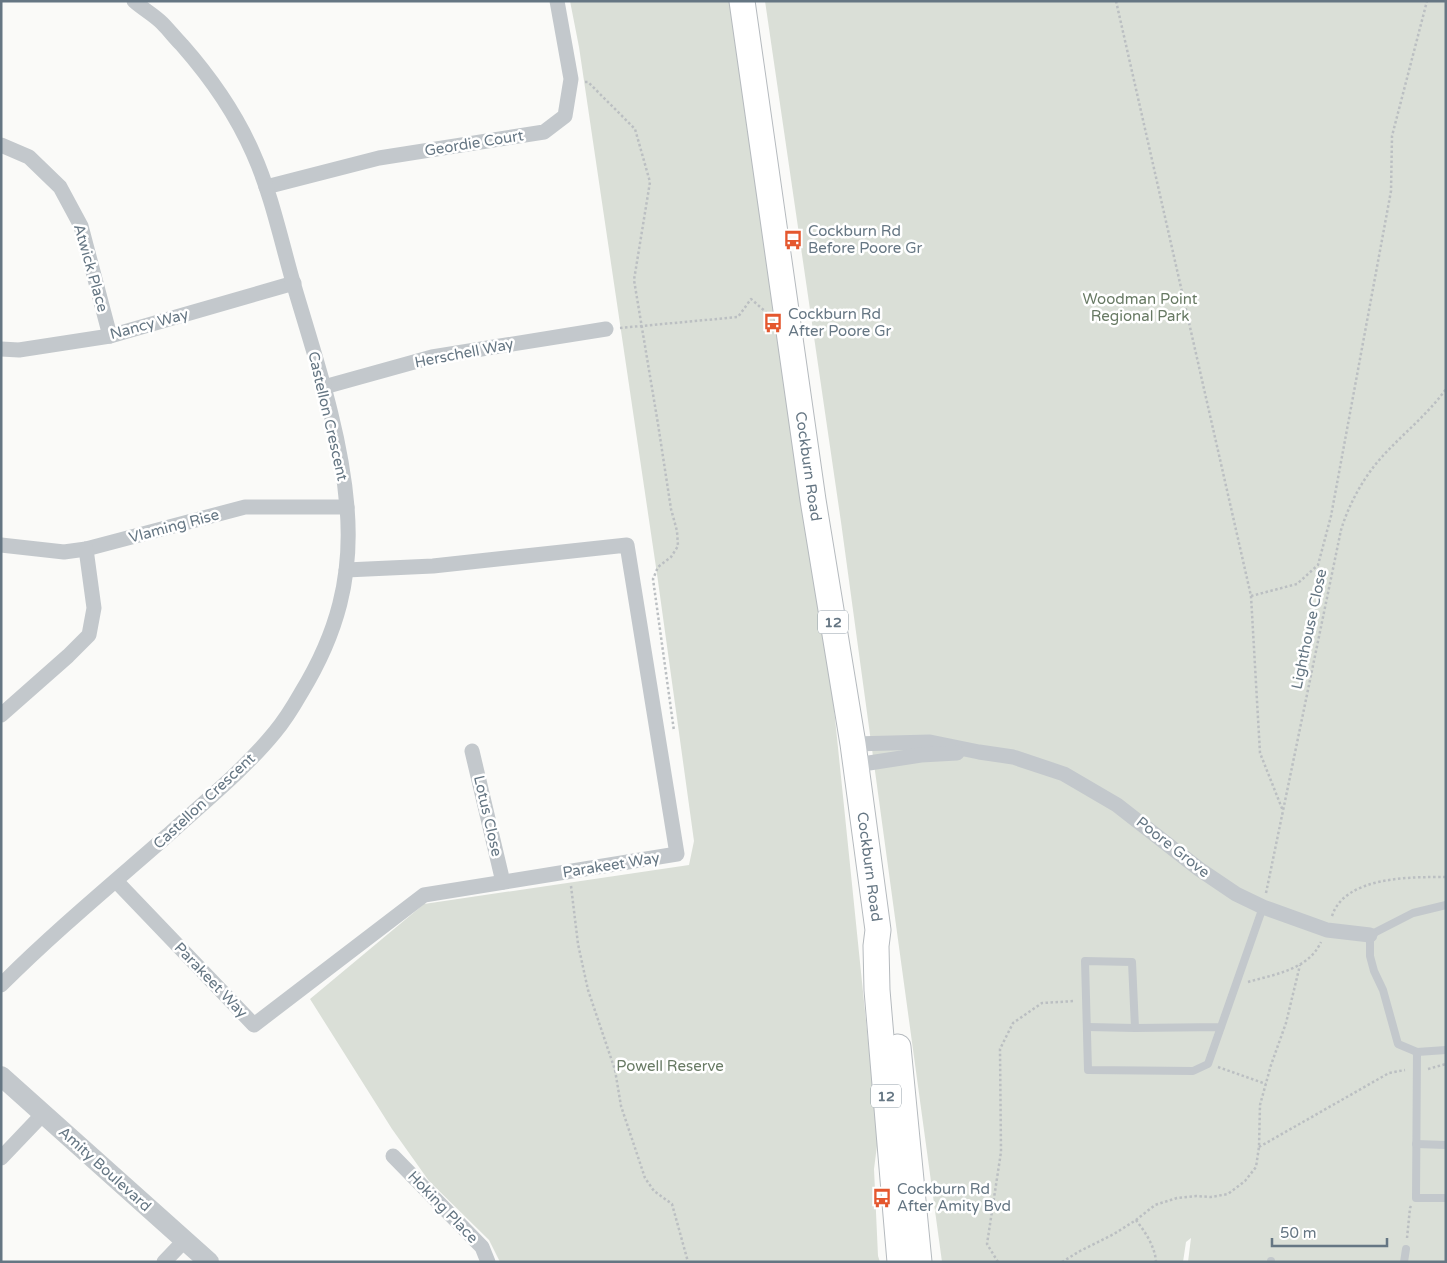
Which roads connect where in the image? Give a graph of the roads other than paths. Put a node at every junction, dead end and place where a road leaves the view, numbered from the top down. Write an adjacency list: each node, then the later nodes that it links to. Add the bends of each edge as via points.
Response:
1 (134, 1): 5 (street, Castellon Crescent, via 162,24 219,91 254,154)
2 (557, 1): 5 (street, Geordie Court, via 571,79 565,116 544,132 380,158)
3 (742, 1): 18 (main road, Cockburn Road / 12, via 812,490)
4 (1, 145): 8 (street, Atwick Place, via 29,157 60,187 81,226)
5 (266, 187): 6 (street, Castellon Crescent)
6 (294, 283): 8 (street, Nancy Way); 10 (street, Castellon Crescent)
7 (606, 329): 10 (street, Herschell Way, via 432,357)
8 (110, 336): 9 (street, Nancy Way, via 19,350)
9 (1, 349)
10 (324, 387): 11 (street, Castellon Crescent, via 340,456)
11 (347, 506): 13 (street, Vlaming Rise, via 245,506); 14 (street, Castellon Crescent)
12 (1, 545): 13 (street, Vlaming Rise, via 64,552)
13 (86, 549): 15 (street, via 94,608 89,635)
14 (346, 570): 19 (street, Castellon Crescent, via 334,627 324,651 276,732 218,790); 20 (street, Parakeet Way, via 433,566 627,545 677,854)
15 (1, 715)
16 (472, 750): 20 (street, Lotus Close)
17 (979, 752): 18 (street, Poore Grove); 18 (street, Poore Grove, via 930,742); 22 (street, Poore Grove, via 1013,757 1064,774 1117,804 1199,869 1236,894)
18 (854, 754): 23 (main road, Cockburn Road / 12)
19 (116, 881): 20 (street, Parakeet Way, via 254,1025 424,895); 25 (street, Castellon Crescent)
20 (504, 882)
21 (1446, 905): 24 (lane, via 1414,912)
22 (1263, 907): 24 (street, Poore Grove, via 1327,930); 27 (lane)
23 (878, 930): 43 (main road, Cockburn Road / 12, via 876,990); 44 (main road, Cockburn Road / 12, via 889,952)
24 (1370, 935): 30 (lane, via 1370,956 1398,1044)
25 (1, 985)
26 (1088, 1027): 27 (lane, via 1088,1070 1193,1071 1208,1064); 28 (lane); 28 (lane, via 1085,961 1132,962)
27 (1221, 1027): 28 (lane)
28 (1135, 1028)
29 (1446, 1050): 30 (lane)
30 (1417, 1052): 33 (lane)
31 (1, 1076): 32 (street, Amity Boulevard)
32 (43, 1114): 36 (street); 38 (street, Amity Boulevard)
33 (1416, 1144): 34 (lane); 37 (lane, via 1416,1198)
34 (1446, 1145)
35 (393, 1156): 42 (street, Hoking Place, via 482,1247)
36 (1, 1158)
37 (1446, 1198)
38 (185, 1240): 40 (street); 41 (street, Amity Boulevard)
39 (1406, 1249): 45 (lane)
40 (164, 1262)
41 (209, 1262)
42 (488, 1262)
43 (900, 1262)
44 (919, 1262)
45 (1404, 1262)

